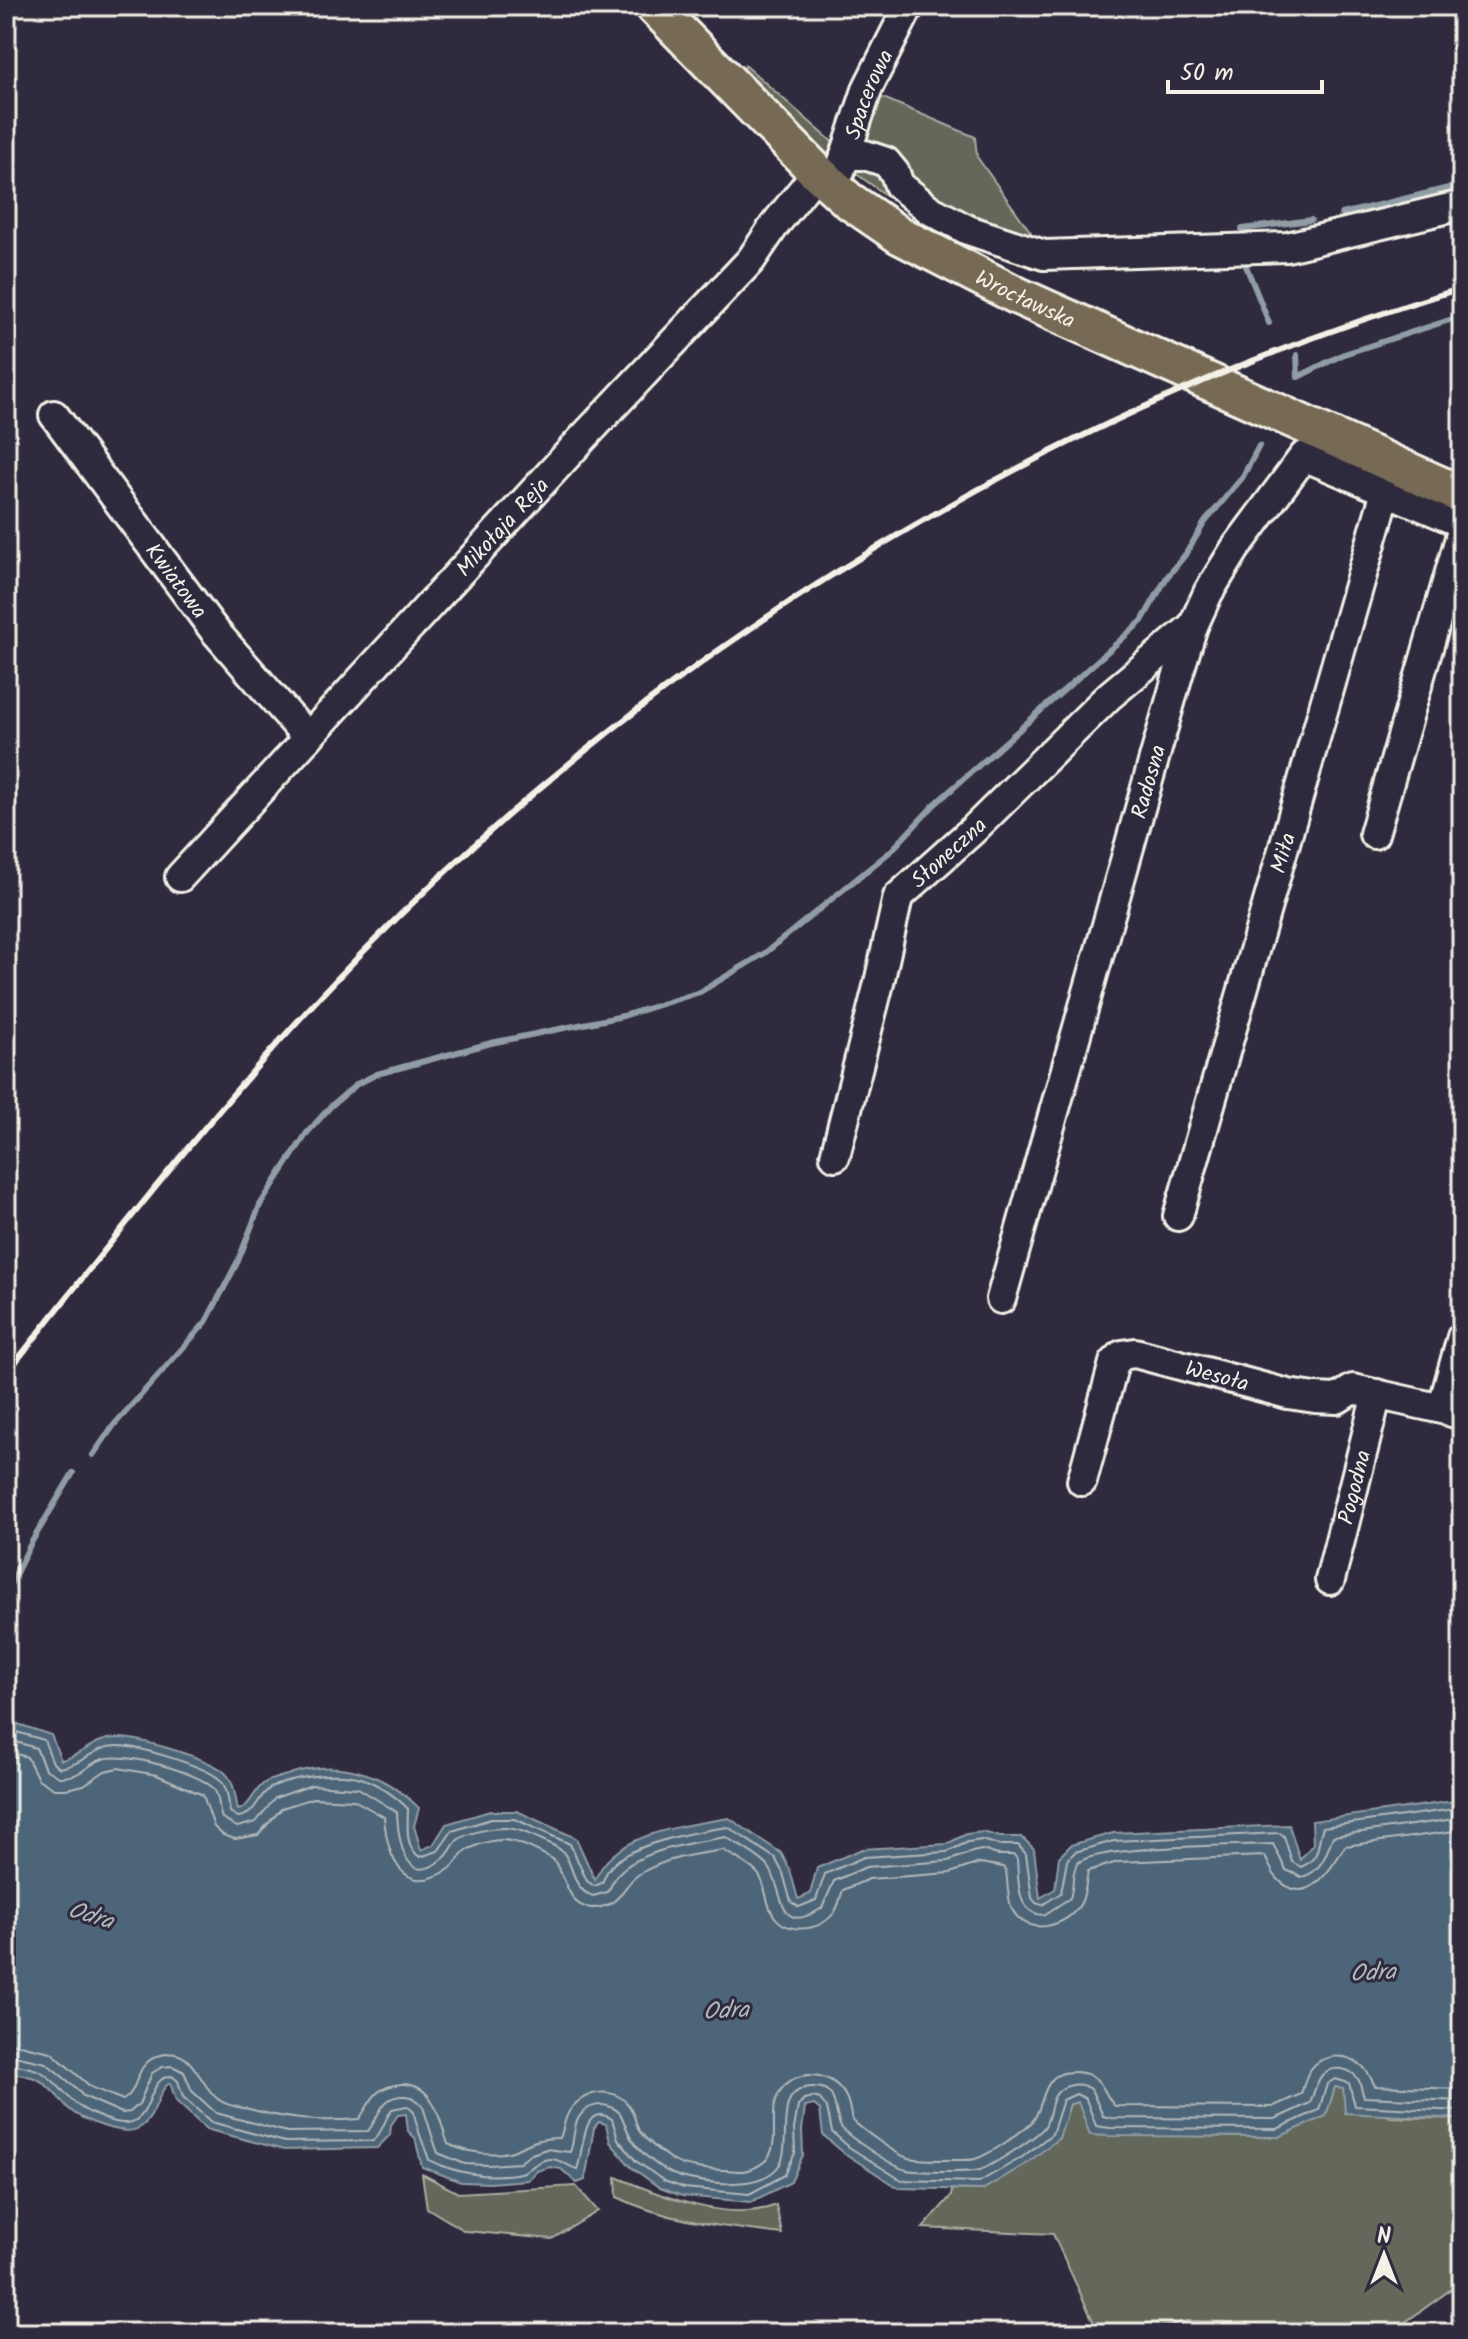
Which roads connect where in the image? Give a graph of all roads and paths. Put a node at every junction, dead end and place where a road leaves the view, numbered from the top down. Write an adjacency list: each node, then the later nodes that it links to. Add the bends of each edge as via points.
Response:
1 (654, 6): 3 (main road, Wrocławska)
2 (909, 6): 3 (street, Spacerowa)
3 (832, 171): 4 (street, via 865,155 886,162 899,185 930,210 968,230 1044,255 1287,247); 7 (main road, Wrocławska, via 848,200 899,235 976,276); 11 (street, Mikołaja Reja)
4 (1462, 205)
5 (54, 415): 11 (street, Kwiatowa, via 214,630)
6 (1386, 491): 8 (street, Radosna); 10 (street, Radosna, via 1304,456 1221,571); 15 (street, Miła)
7 (1462, 495)
8 (1462, 523)
9 (1462, 531): 12 (street)
10 (1193, 626): 14 (street, Słoneczna, via 1109,696 898,897); 16 (street, Radosna)
11 (308, 738): 13 (street, Mikołaja Reja)
12 (1374, 834)
13 (180, 877)
14 (835, 1156)
15 (1178, 1216)
16 (1001, 1299)
17 (1462, 1337): 19 (street, Wesoła)
18 (1377, 1394): 19 (street, Wesoła); 20 (street, Wesoła, via 1353,1389 1337,1399 1288,1394 1135,1353 1122,1355 1114,1363); 21 (street, Pogodna)
19 (1452, 1412)
20 (1082, 1481)
21 (1330, 1580)

